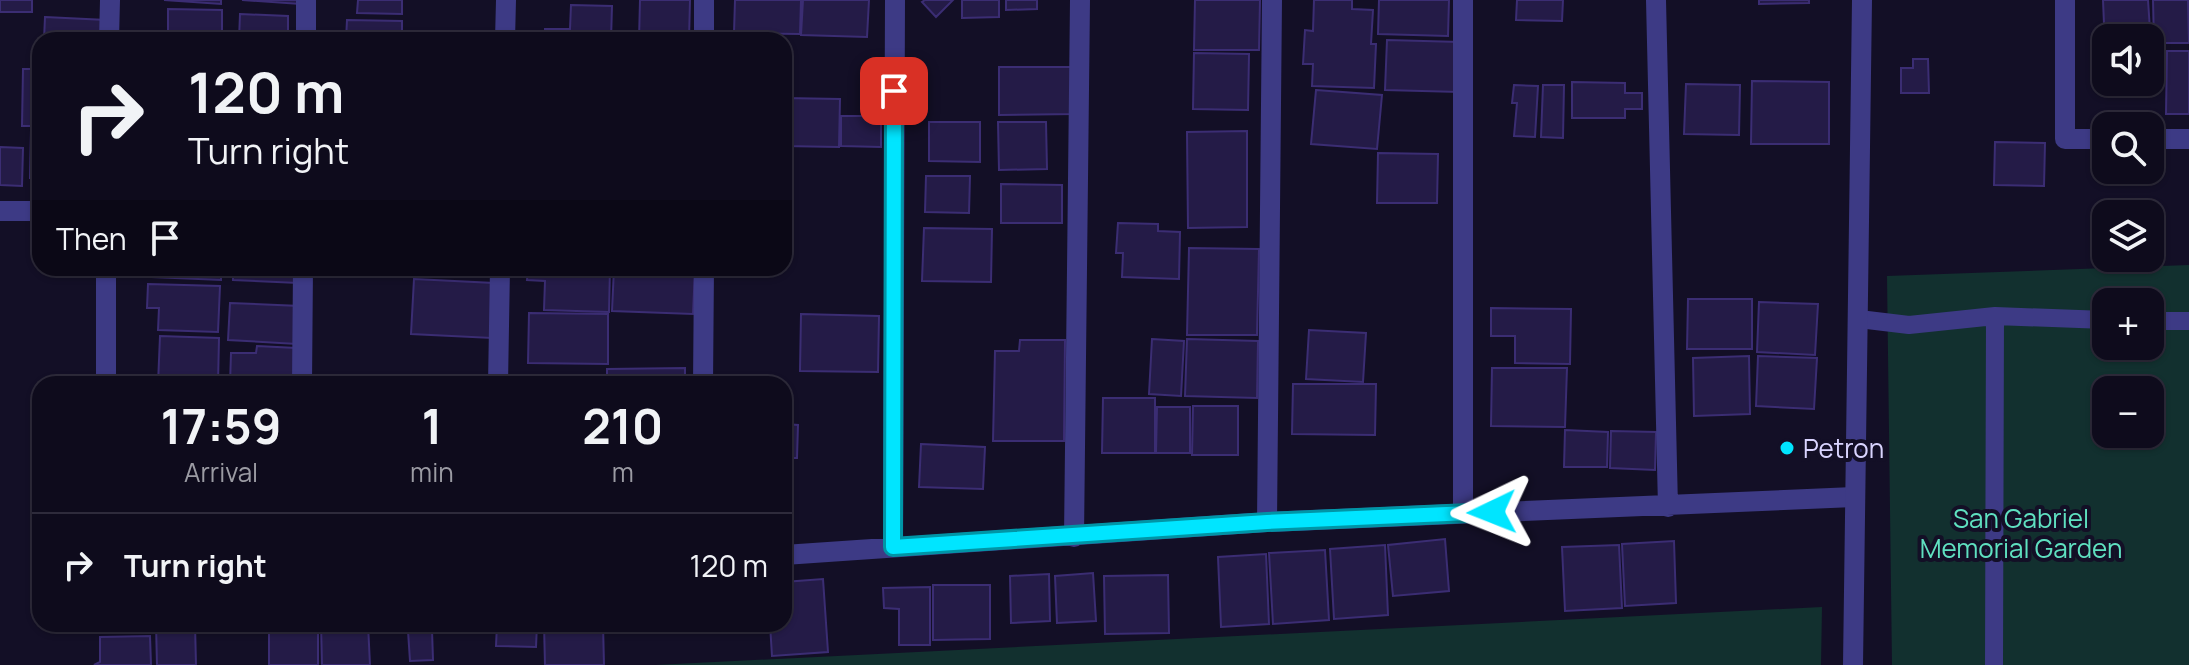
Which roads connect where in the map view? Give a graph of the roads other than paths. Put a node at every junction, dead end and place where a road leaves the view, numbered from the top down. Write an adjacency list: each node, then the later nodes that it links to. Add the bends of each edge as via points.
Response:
1 (110, 0): 12 (street)
2 (306, 0): 13 (street)
3 (506, 0): 14 (street)
4 (704, 0): 15 (street)
5 (895, 0): 39 (street)
6 (1080, 0): 38 (street)
7 (1272, 0): 37 (street)
8 (1463, 0): 36 (street)
9 (1656, 0): 35 (street)
10 (1862, 0): 26 (street)
11 (2065, 0): 16 (street, via 2065,139)
12 (109, 32)
13 (306, 32)
14 (505, 32)
15 (704, 32)
16 (2092, 139)
17 (2164, 139): 18 (street)
18 (2189, 139)
19 (0, 211): 20 (street)
20 (32, 211)
21 (106, 276): 30 (street)
22 (303, 276): 31 (street)
23 (500, 276): 32 (street)
24 (704, 276): 33 (street)
25 (1995, 316): 26 (lane, via 1909,325); 27 (lane); 42 (lane)
26 (1859, 319): 34 (street)
27 (2092, 319)
28 (2164, 321): 29 (lane)
29 (2189, 321)
30 (106, 376)
31 (302, 376)
32 (498, 376)
33 (703, 376)
34 (1854, 497): 35 (street); 41 (street)
35 (1668, 507): 36 (street)
36 (1463, 512): 37 (street)
37 (1267, 522): 38 (street)
38 (1074, 537): 39 (street)
39 (893, 547): 40 (street)
40 (792, 554)
41 (1853, 665)
42 (1994, 665)

